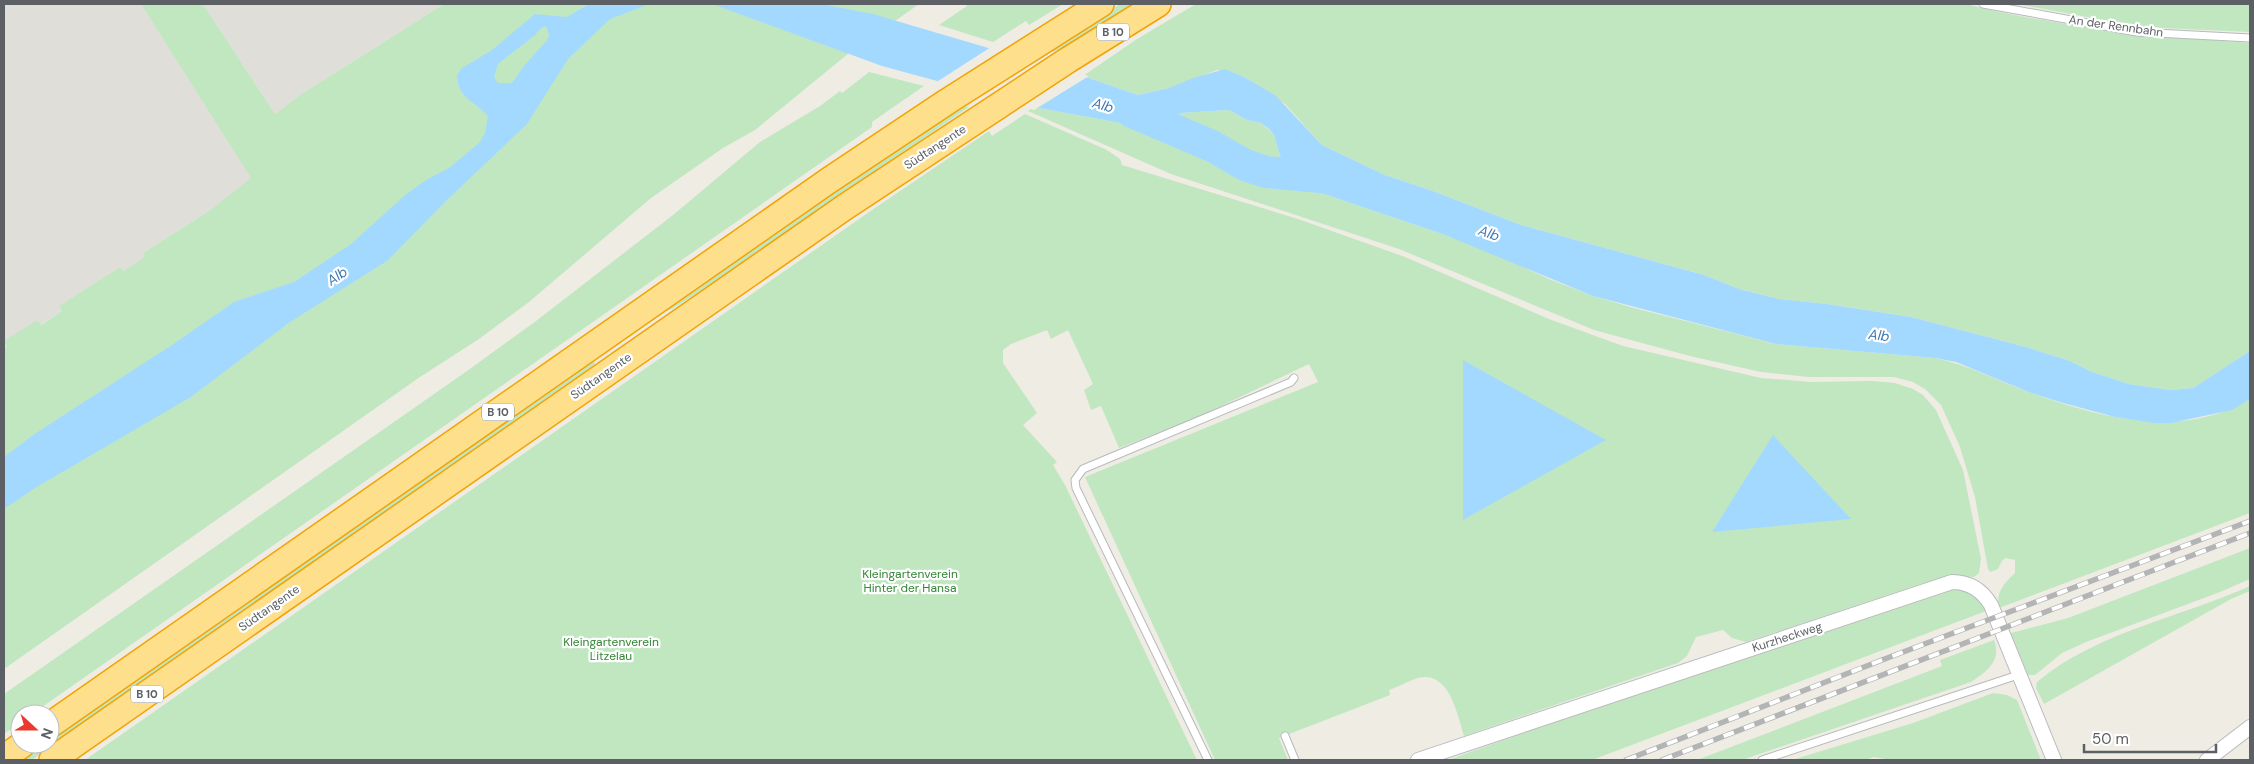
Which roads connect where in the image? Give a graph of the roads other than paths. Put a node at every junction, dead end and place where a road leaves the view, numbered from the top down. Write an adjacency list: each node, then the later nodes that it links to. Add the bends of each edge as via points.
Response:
1 (1101, 4): 7 (highway, B 10, via 828,181)
2 (1158, 4): 10 (highway, Südtangente / B 10, via 845,207)
3 (1983, 4): 4 (lane, An der Rennbahn, via 2137,32)
4 (2250, 38)
5 (1294, 378): 11 (lane, via 1082,469 1075,480 1076,488)
6 (2018, 675): 13 (street, Kurzheckweg, via 1986,597 1973,586 1952,582); 14 (lane); 15 (street, Kurzheckweg)
7 (60, 719)
8 (2250, 727): 16 (street)
9 (1285, 736): 12 (lane)
10 (52, 760)
11 (1208, 760)
12 (1295, 760)
13 (1418, 760)
14 (1762, 760)
15 (2054, 760)
16 (2207, 760)

